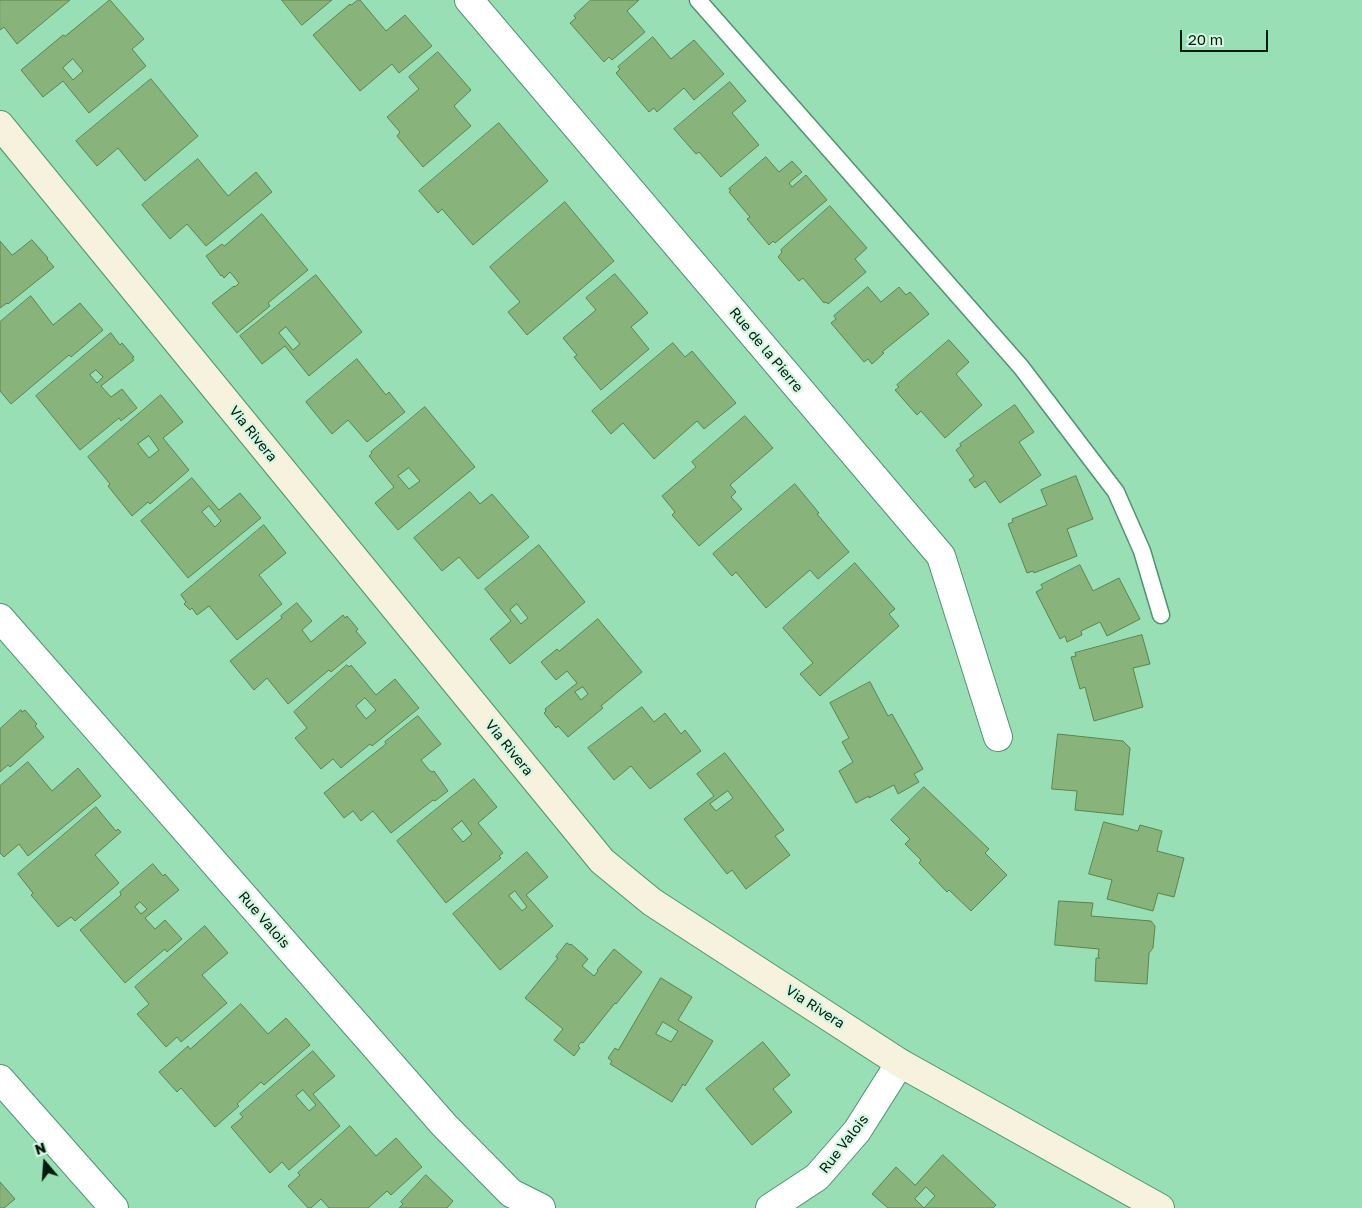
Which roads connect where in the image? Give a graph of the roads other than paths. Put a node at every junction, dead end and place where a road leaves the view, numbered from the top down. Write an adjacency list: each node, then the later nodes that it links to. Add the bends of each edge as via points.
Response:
1 (469, 0): 6 (street, Rue de la Pierre, via 941,556)
2 (698, 0): 4 (lane, via 1021,368 1116,492 1142,550)
3 (0, 125): 7 (street, Via Rivera, via 602,861 652,902)
4 (1161, 615)
5 (0, 618): 10 (street, Rue Valois, via 444,1125 511,1193)
6 (998, 737)
7 (900, 1063): 11 (street, Rue Valois, via 857,1131 818,1177); 12 (street, Via Rivera)
8 (0, 1079): 9 (street)
9 (114, 1208)
10 (541, 1208)
11 (770, 1208)
12 (1160, 1208)

